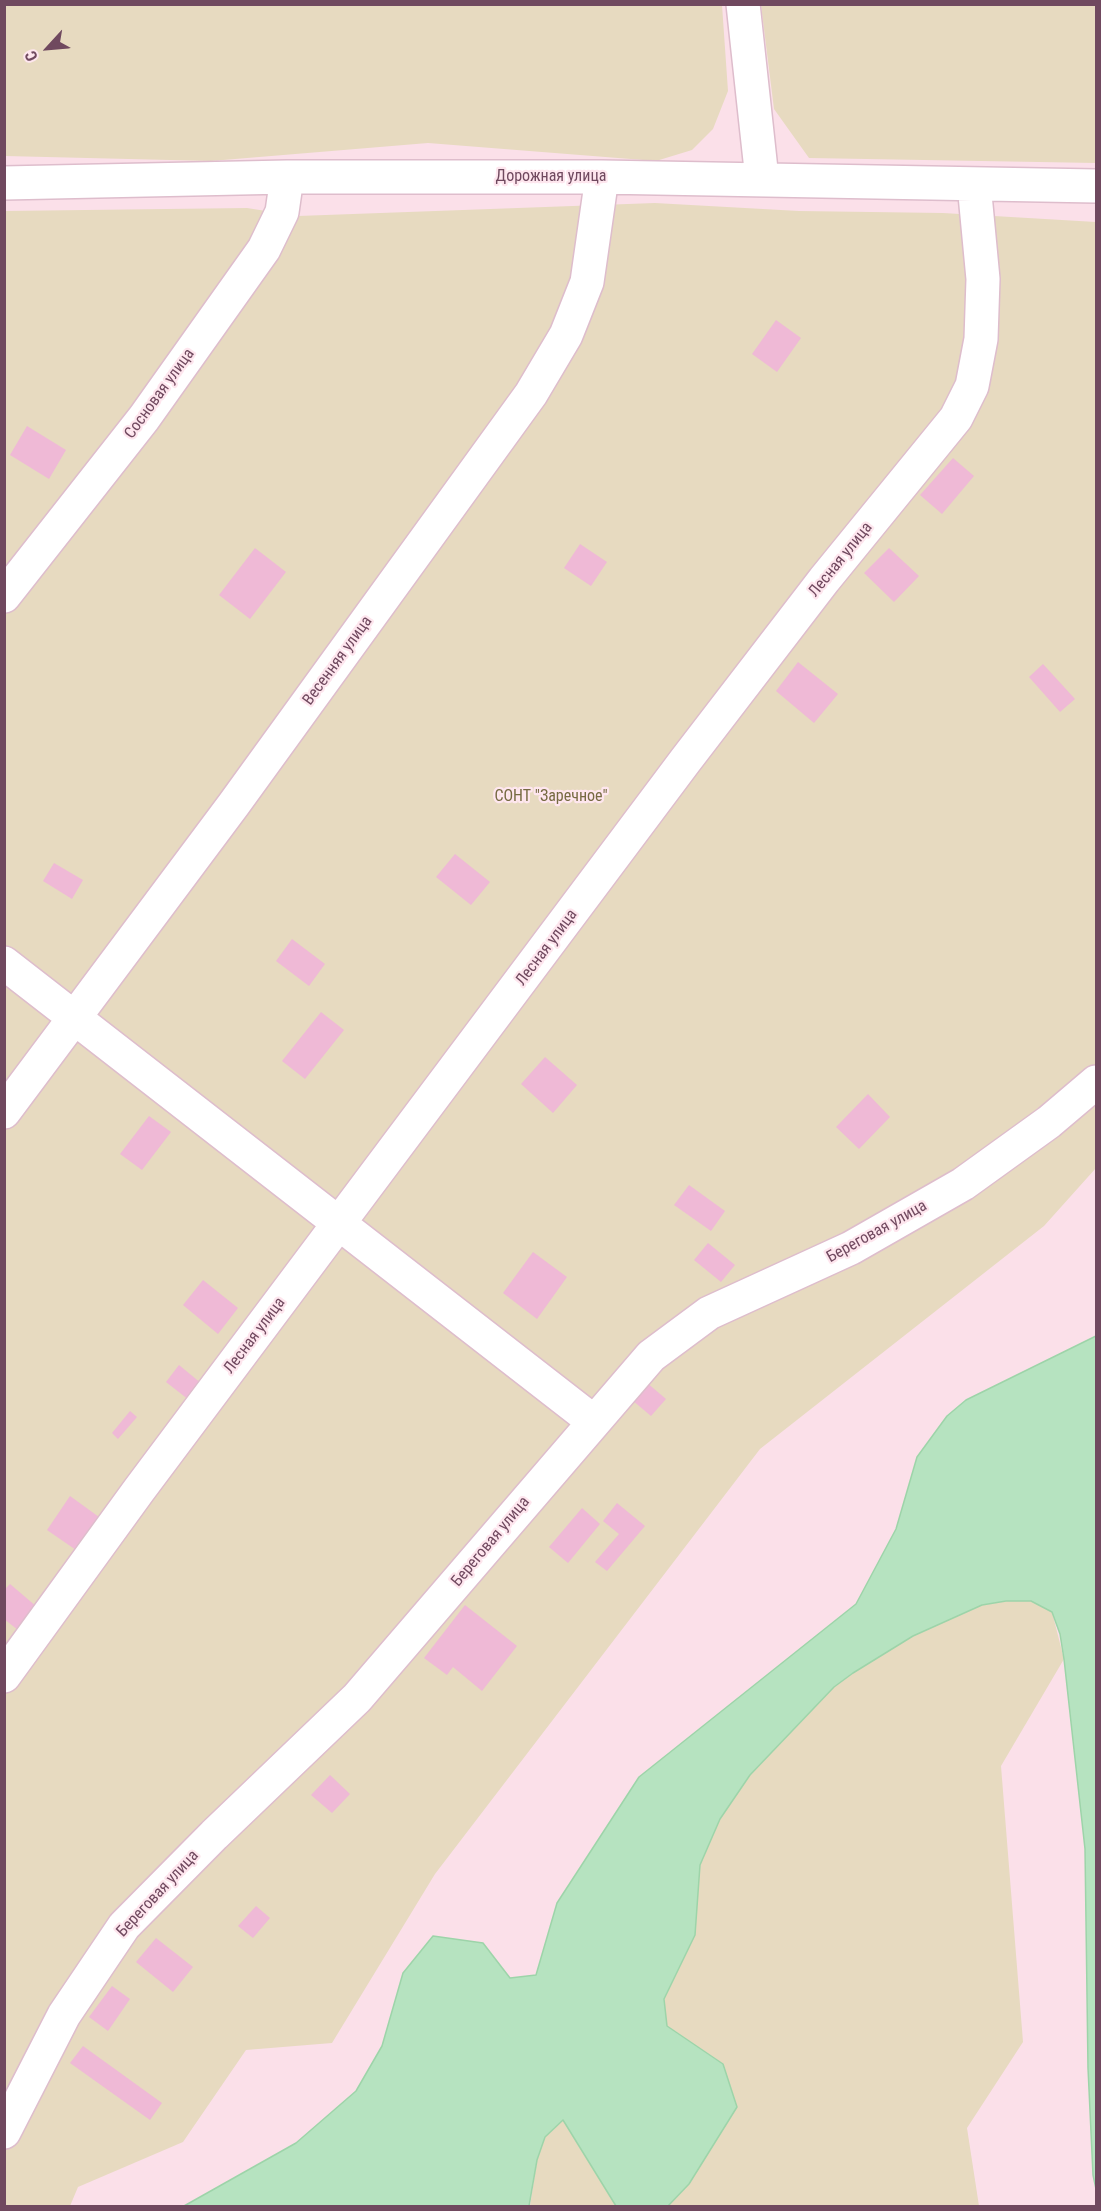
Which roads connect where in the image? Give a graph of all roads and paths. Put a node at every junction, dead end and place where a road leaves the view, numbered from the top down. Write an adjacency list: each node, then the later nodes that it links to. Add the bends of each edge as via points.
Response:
1 (743, 4): 4 (street)
2 (287, 177): 3 (street, Дорожная улица); 5 (street, Дорожная улица); 8 (street, Сосновая улица, via 282,212 264,249 144,418)
3 (602, 177): 4 (street, Дорожная улица); 10 (street, Весенняя улица, via 587,282 566,335 531,394)
4 (762, 180): 6 (street, Дорожная улица)
5 (4, 183)
6 (974, 184): 7 (street, Дорожная улица); 13 (street, Лесная улица, via 983,279 981,339 972,386 956,418 824,580 699,743)
7 (1096, 186)
8 (4, 596)
9 (4, 963): 10 (street)
10 (76, 1018): 12 (street, Весенняя улица); 13 (street)
11 (1096, 1082): 14 (street, Береговая улица, via 1049,1122 963,1184 851,1248 709,1313 651,1356)
12 (4, 1112)
13 (340, 1224): 14 (street); 15 (street, Лесная улица)
14 (593, 1421): 16 (street, Береговая улица, via 357,1698 124,1926 64,2015)
15 (4, 1676)
16 (4, 2132)

